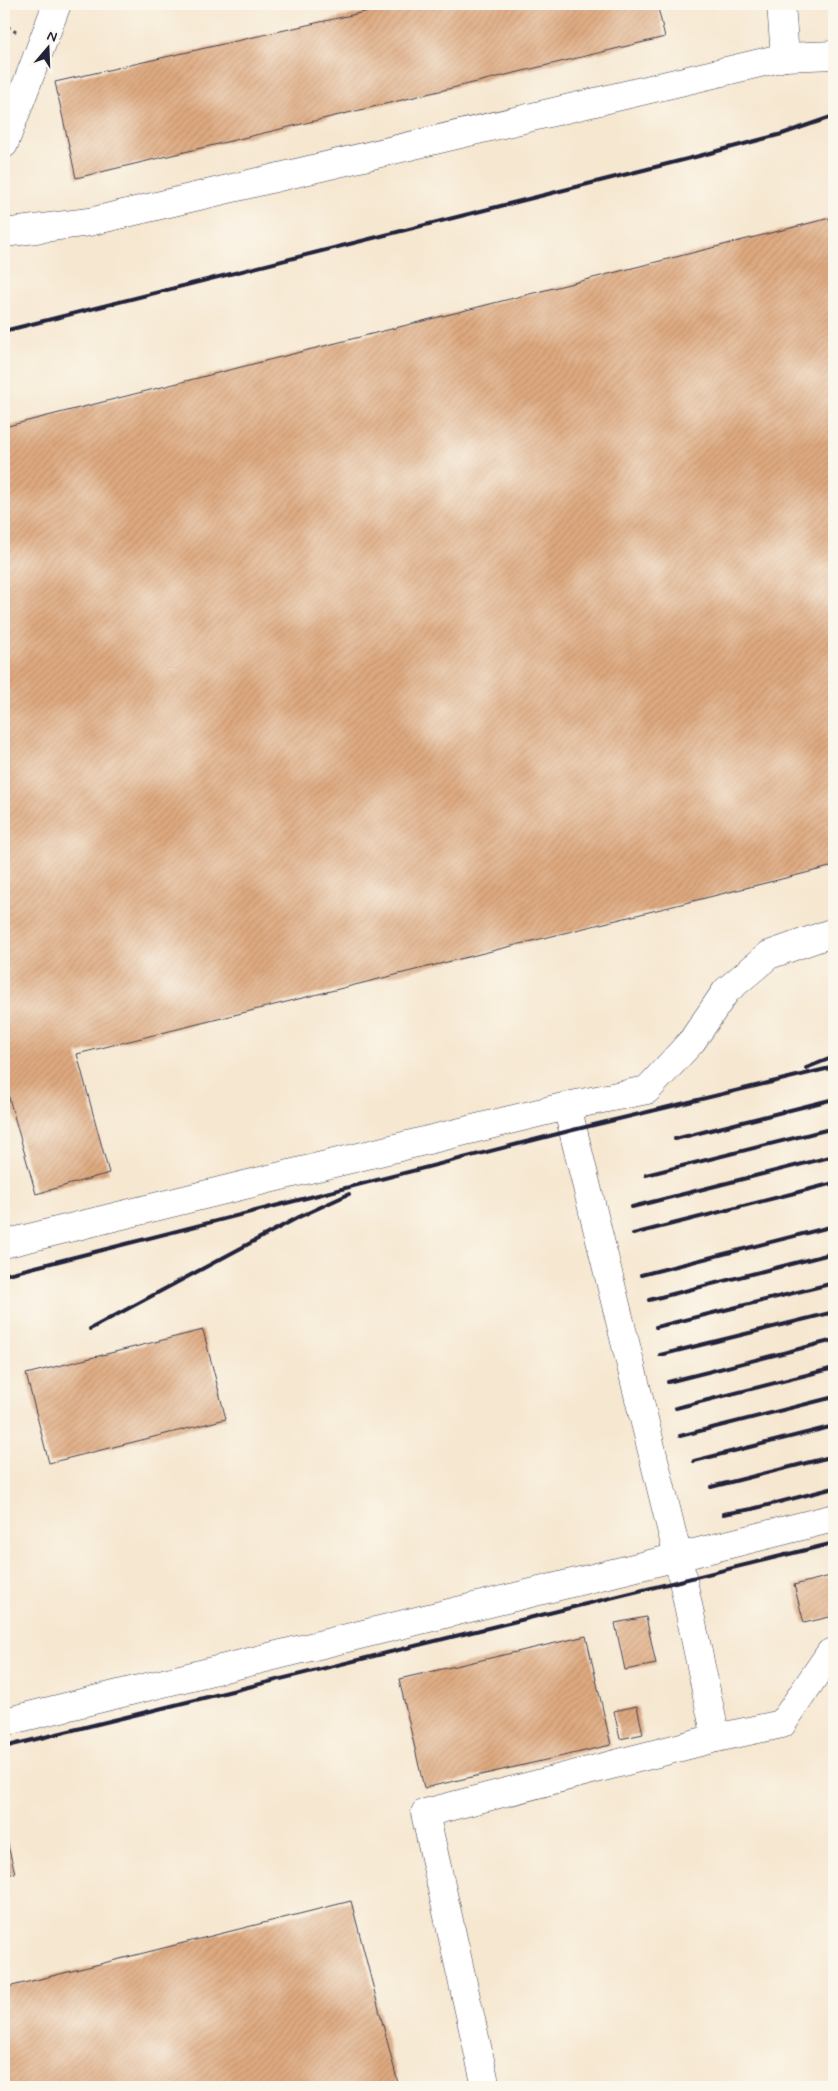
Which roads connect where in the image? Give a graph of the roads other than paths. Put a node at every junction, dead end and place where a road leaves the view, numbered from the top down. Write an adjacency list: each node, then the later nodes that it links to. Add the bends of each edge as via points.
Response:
1 (56, 4): 5 (lane)
2 (781, 4): 4 (lane)
3 (834, 55): 4 (lane)
4 (785, 57): 6 (lane, via 89,222)
5 (4, 144)
6 (4, 232)
7 (834, 932): 8 (lane, via 769,955 726,991 692,1041 647,1090)
8 (567, 1106): 9 (lane); 11 (lane)
9 (4, 1244)
10 (834, 1518): 11 (lane)
11 (678, 1557): 13 (lane); 14 (lane)
12 (834, 1652): 14 (lane, via 830,1653 782,1724)
13 (4, 1722)
14 (716, 1738): 15 (lane, via 425,1813)
15 (486, 2087)

